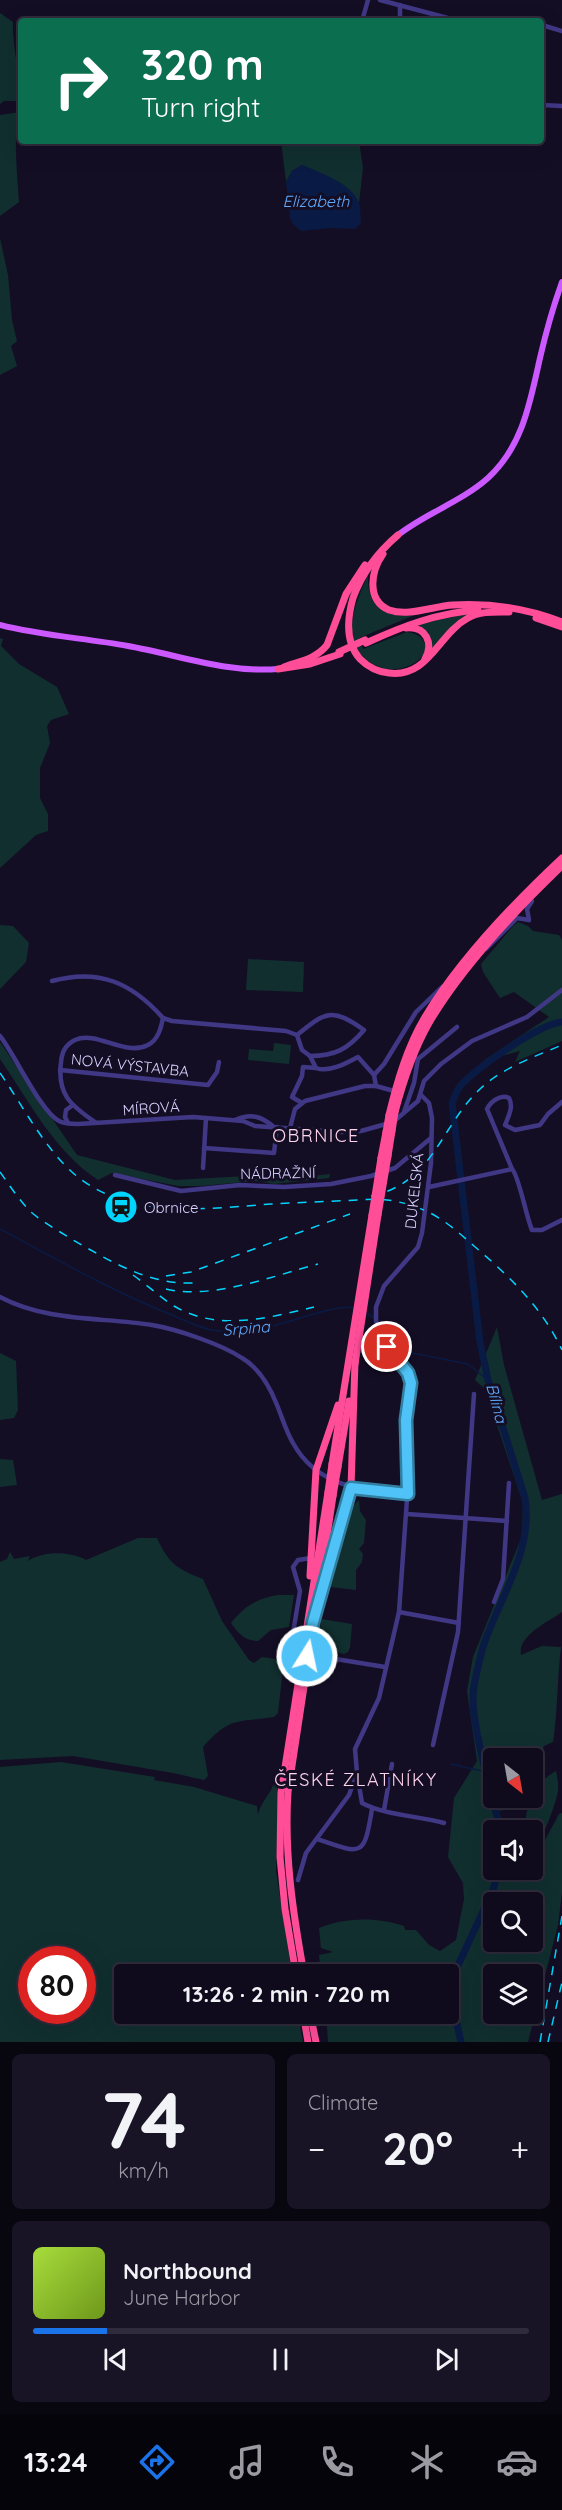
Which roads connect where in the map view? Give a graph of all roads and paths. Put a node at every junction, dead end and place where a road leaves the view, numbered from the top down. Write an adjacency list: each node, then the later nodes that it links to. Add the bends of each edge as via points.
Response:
1 (368, 0): 4 (street)
2 (380, 0): 3 (street)
3 (400, 5): 5 (street); 6 (street)
4 (363, 18)
5 (400, 18)
6 (438, 18)
7 (544, 26): 8 (street)
8 (562, 31)
9 (544, 105): 10 (street)
10 (562, 106)
11 (562, 282): 12 (main road, via 521,433 506,459 470,492)
12 (398, 535): 13 (highway, via 378,561 373,575 373,591 379,602 401,612); 19 (highway, via 379,553 360,581 349,617 349,636 359,658 377,671 405,672); 20 (highway, via 357,576 323,650)
13 (474, 606): 15 (highway, via 514,609); 18 (highway, via 428,615)
14 (509, 612): 17 (highway); 18 (highway, via 442,614); 19 (highway, via 468,618)
15 (562, 622)
16 (0, 626): 20 (main road, via 146,649 221,667 255,671)
17 (562, 627)
18 (366, 642): 19 (highway, via 417,628 426,634 430,644); 20 (highway, bridge)
19 (422, 664)
20 (281, 668)
21 (562, 858): 24 (highway)
22 (562, 868): 23 (highway); 23 (street, via 529,903 530,920 517,918)
23 (483, 951): 42 (highway, via 430,1022)
24 (461, 968): 35 (street, via 423,1004); 37 (highway, via 425,1018)
25 (52, 981): 27 (street, via 72,975 112,979 149,1002)
26 (562, 990): 38 (street, via 527,1017 472,1041 441,1064 424,1081)
27 (163, 1017): 29 (street); 34 (street, NOVÁ VÝSTAVBA, via 155,1040 141,1047 75,1040 62,1053)
28 (457, 1027): 43 (street, via 418,1059)
29 (297, 1035): 31 (street, via 302,1050); 31 (street, via 320,1017 335,1015 364,1030 343,1051)
30 (0, 1036): 46 (street, via 52,1117)
31 (310, 1056): 33 (street)
32 (219, 1062): 34 (street, NOVÁ VÝSTAVBA, via 208,1085)
33 (316, 1068): 35 (street, via 338,1067 358,1057); 40 (street, via 303,1067 292,1097)
34 (60, 1070): 41 (street, NOVÁ VÝSTAVBA, via 62,1089)
35 (374, 1075): 36 (street)
36 (376, 1086): 37 (street); 40 (street)
37 (394, 1091): 42 (highway)
38 (421, 1095): 43 (street); 53 (street, DUKELSKÁ, via 432,1112)
39 (562, 1102): 48 (street, via 540,1125 515,1130)
40 (302, 1103): 51 (street, via 293,1114)
41 (74, 1105): 46 (street, via 66,1110); 47 (street, NOVÁ VÝSTAVBA)
42 (392, 1114): 52 (highway, bridge)
43 (403, 1115): 52 (street, MÍROVÁ)
44 (206, 1118): 45 (street, MÍROVÁ); 47 (street, MÍROVÁ); 54 (street)
45 (236, 1121): 49 (street, MÍROVÁ); 49 (street, MÍROVÁ, via 260,1117)
46 (68, 1123): 47 (street, MÍROVÁ)
47 (96, 1123)
48 (505, 1125): 50 (street); 50 (street, via 511,1103 507,1096 487,1108)
49 (276, 1127): 51 (street, MÍROVÁ); 54 (street, via 274,1153)
50 (496, 1127): 56 (street)
51 (290, 1128): 52 (street, MÍROVÁ)
52 (386, 1130): 61 (highway, bridge)
53 (431, 1138): 57 (street, NÁDRAŽNÍ, via 394,1168 331,1184 240,1185 181,1191); 58 (street, DUKELSKÁ)
54 (204, 1148): 55 (street)
55 (203, 1168)
56 (512, 1169): 58 (street); 59 (street, via 518,1177 532,1230 542,1230)
57 (116, 1175)
58 (429, 1187): 70 (street, DUKELSKÁ, via 418,1247 388,1280 376,1307 377,1326 387,1347 411,1380 406,1420)
59 (562, 1220)
60 (0, 1297): 66 (street, via 44,1314 154,1325 231,1351 264,1380 291,1441)
61 (357, 1330): 62 (highway); 64 (highway)
62 (355, 1361): 65 (highway); 68 (highway)
63 (474, 1394): 72 (street)
64 (343, 1395): 65 (highway); 66 (highway)
65 (335, 1465): 69 (highway, bridge)
66 (316, 1470): 68 (street); 74 (highway)
67 (509, 1483): 73 (street)
68 (351, 1488): 70 (street); 78 (highway)
69 (330, 1494): 75 (highway); 78 (highway)
70 (408, 1494): 71 (street, DUKELSKÁ)
71 (407, 1514): 72 (street); 77 (street, DUKELSKÁ)
72 (467, 1519): 73 (street); 79 (street)
73 (507, 1521): 76 (street, via 503,1579)
74 (311, 1558): 75 (highway); 80 (street, via 298,1560 293,1567 300,1591)
75 (313, 1582): 81 (highway)
76 (494, 1602)
77 (399, 1612): 79 (street); 84 (street, DUKELSKÁ)
78 (313, 1622): 81 (highway)
79 (459, 1623): 85 (street)
80 (290, 1651)
81 (304, 1655): 83 (highway)
82 (317, 1656): 84 (street)
83 (303, 1667): 93 (highway, via 284,1772 279,1837); 94 (highway, via 286,1817 290,1892)
84 (385, 1667): 87 (street, DUKELSKÁ, via 379,1698 356,1749)
85 (433, 1745)
86 (392, 1764): 89 (street)
87 (357, 1773): 88 (street, via 362,1803); 91 (street, via 349,1795)
88 (372, 1809): 89 (street); 91 (street, via 362,1848 355,1850)
89 (384, 1810): 90 (street)
90 (444, 1823)
91 (317, 1839): 92 (street, via 306,1853)
92 (298, 1880)
93 (294, 1964)
94 (302, 1964)
95 (305, 2024): 97 (highway)
96 (312, 2024): 98 (highway)
97 (308, 2042)
98 (316, 2042)

